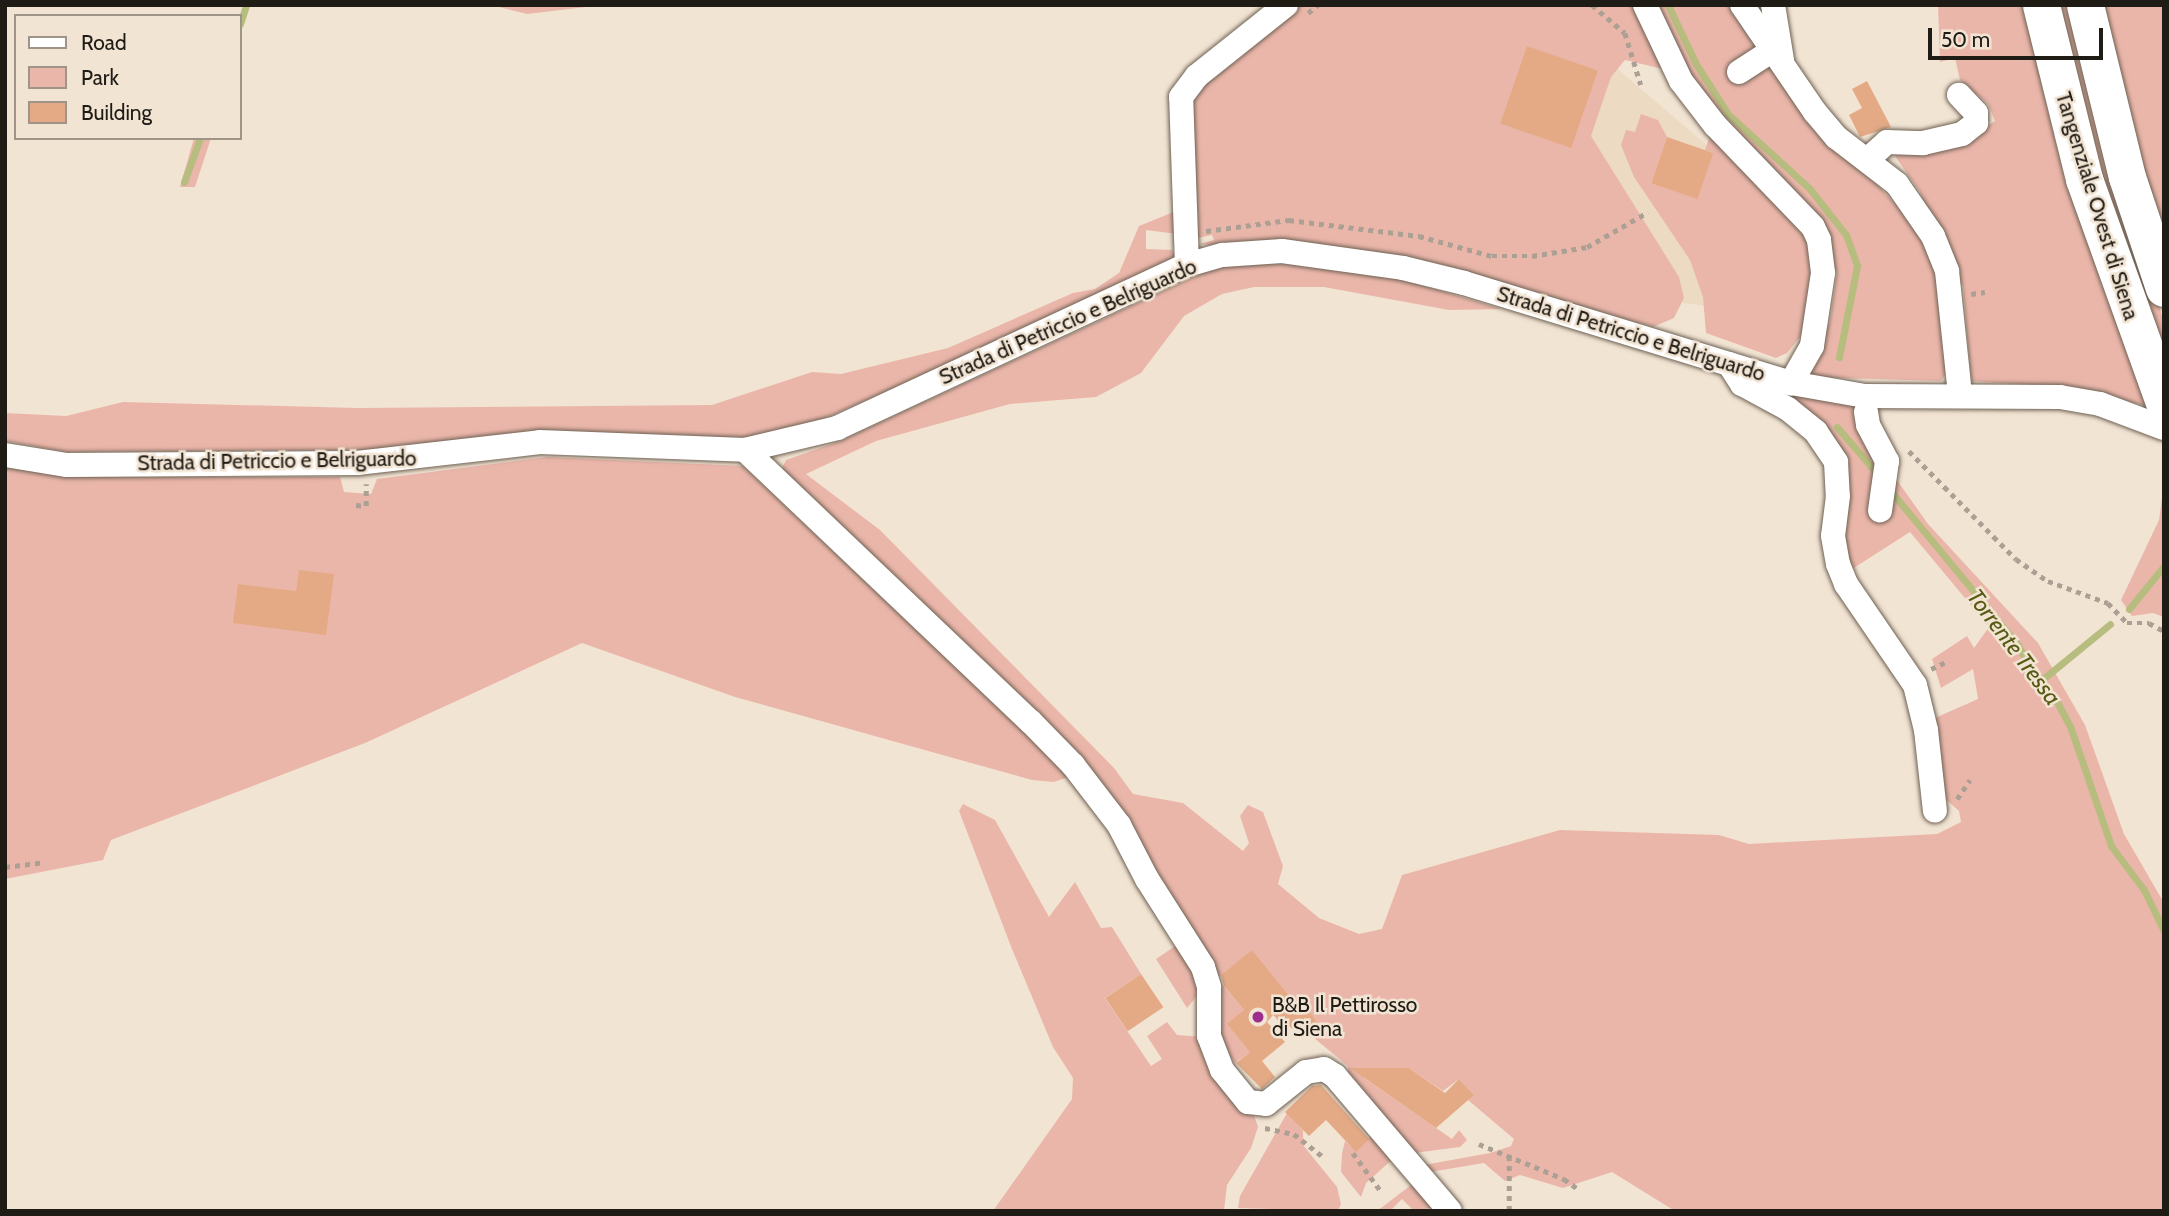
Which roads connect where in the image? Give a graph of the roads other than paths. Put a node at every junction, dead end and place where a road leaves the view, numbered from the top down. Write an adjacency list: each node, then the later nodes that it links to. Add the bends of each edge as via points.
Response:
1 (1646, 5): 14 (street, via 1681,81 1819,240 1823,274 1812,346)
2 (1742, 5): 7 (street)
3 (1773, 5): 7 (street)
4 (2041, 5): 16 (highway, Tangenziale Ovest di Siena, via 2084,179)
5 (2085, 5): 12 (highway, Tangenziale Ovest di Siena, via 2127,177)
6 (1292, 13): 11 (street, via 1197,76 1181,97 1197,229)
7 (1777, 57): 8 (street); 10 (street, via 1836,138)
8 (1739, 72)
9 (1959, 95): 10 (street, via 1976,113 1976,123 1962,134 1923,143 1887,142)
10 (1867, 160): 15 (street, via 1911,201 1942,259 1952,303)
11 (1187, 265): 13 (street, Strada di Petriccio e Belriguardo, via 1223,255 1282,251 1403,268); 19 (street, Strada di Petriccio e Belriguardo, via 837,428)
12 (2162, 284)
13 (1729, 363): 14 (street, Strada di Petriccio e Belriguardo); 22 (street, via 1742,384 1788,409 1816,432 1836,463 1833,536 1838,564 1846,584 1915,685 1926,730)
14 (1791, 383): 15 (street, Strada di Petriccio e Belriguardo, via 1865,396)
15 (1960, 395): 18 (street, Strada di Petriccio e Belriguardo, via 2060,397 2100,404)
16 (2164, 403)
17 (1866, 412): 21 (street, via 1887,461)
18 (2164, 428)
19 (745, 450): 20 (street, Strada di Petriccio e Belriguardo, via 540,442 402,461 316,464 67,465); 23 (street, via 1038,730 1104,805 1203,967 1209,987 1209,1036 1223,1070 1248,1102 1266,1104 1306,1072 1324,1069 1335,1076)
20 (5, 455)
21 (1883, 497)
22 (1935, 810)
23 (1450, 1211)

